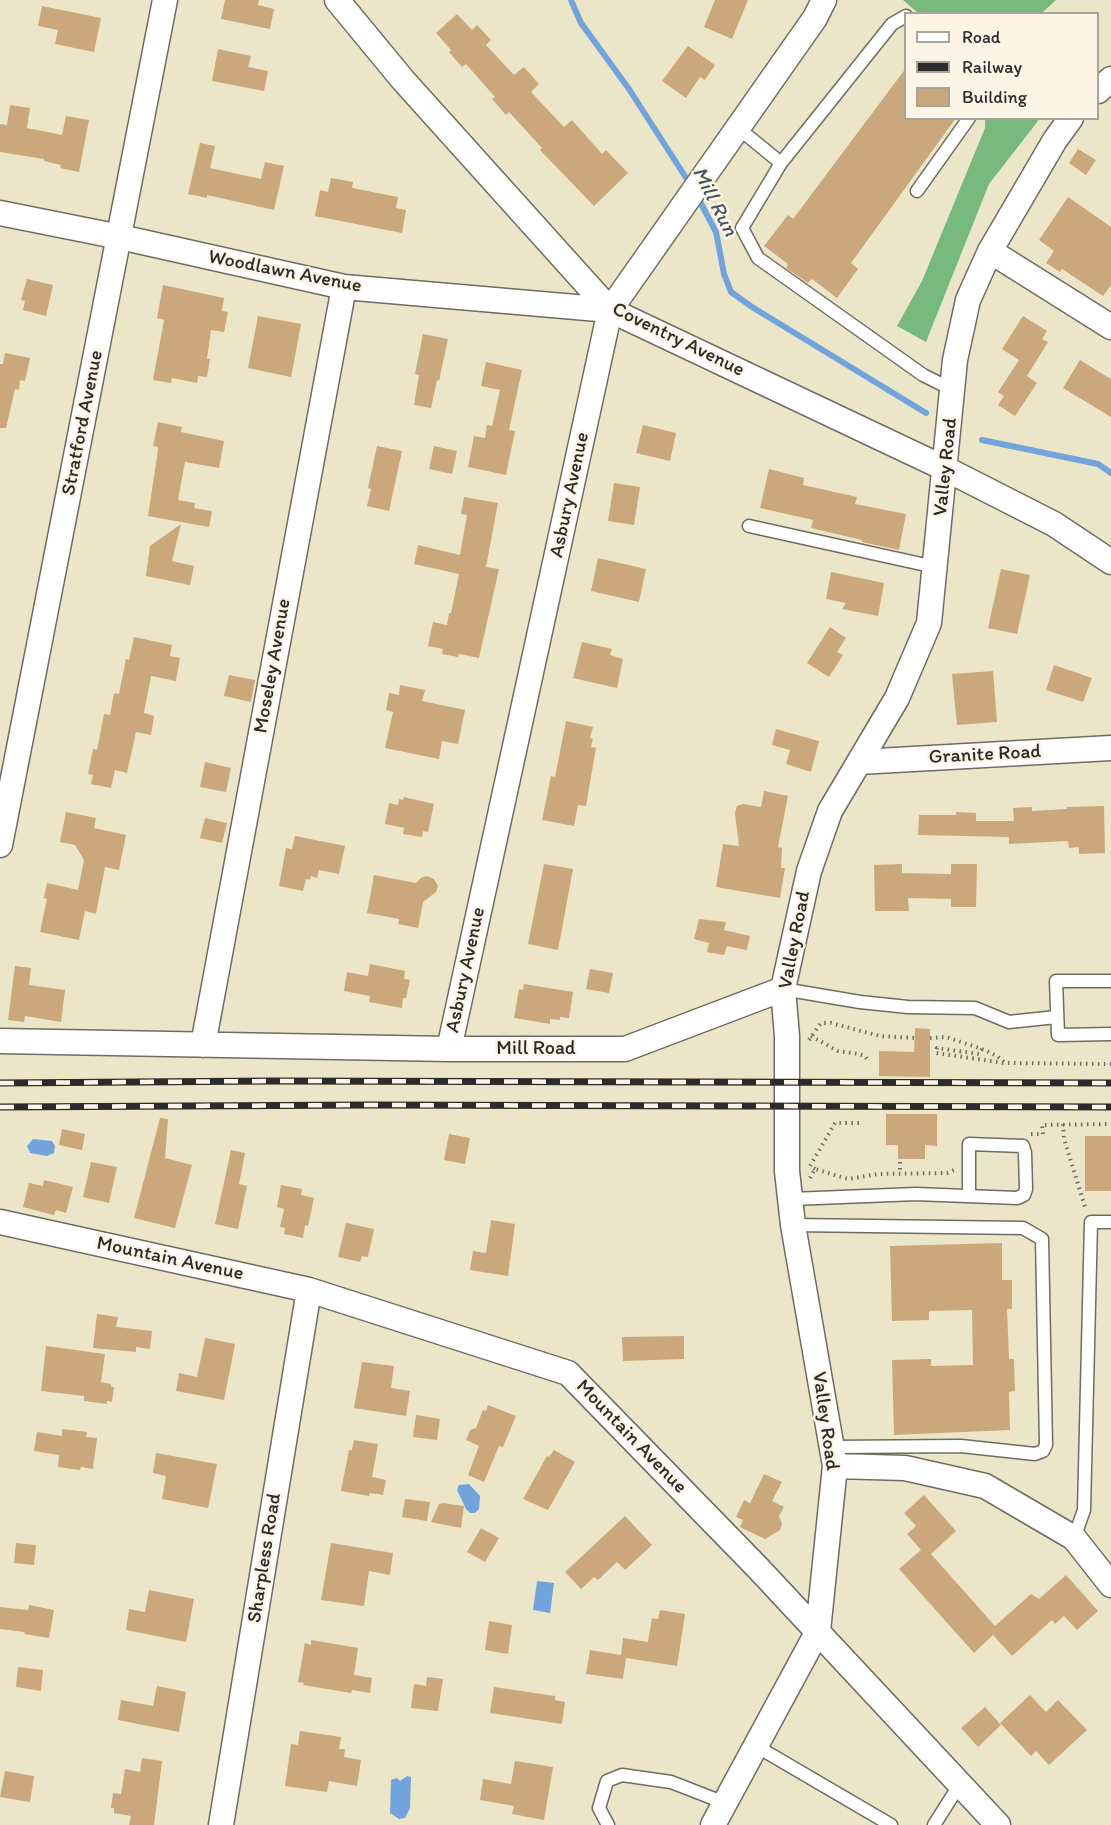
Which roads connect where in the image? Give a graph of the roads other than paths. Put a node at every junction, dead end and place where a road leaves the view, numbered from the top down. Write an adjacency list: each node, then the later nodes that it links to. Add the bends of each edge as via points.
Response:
1 (165, 0): 13 (street, Stratford Avenue)
2 (337, 0): 16 (street, Coventry Avenue, via 403,81)
3 (824, 0): 9 (street, Asbury Avenue)
4 (904, 17): 10 (lane, via 892,24)
5 (1111, 79): 6 (street)
6 (1099, 90)
7 (968, 120): 11 (lane)
8 (1070, 120): 14 (street, Valley Road)
9 (738, 128): 10 (lane); 16 (street, Asbury Avenue)
10 (781, 163): 18 (lane, via 742,228 758,258 923,375)
11 (917, 191)
12 (0, 213): 13 (street, Woodlawn Avenue)
13 (120, 237): 15 (street, Woodlawn Avenue); 25 (street, Stratford Avenue)
14 (990, 251): 17 (street); 18 (street, Valley Road, via 968,300)
15 (344, 287): 16 (street, Woodlawn Avenue); 31 (street, Moseley Avenue)
16 (610, 310): 19 (street, Coventry Avenue); 32 (street, Asbury Avenue)
17 (1111, 327)
18 (953, 390): 19 (street, Valley Road)
19 (946, 469): 21 (street, Coventry Avenue, via 1054,524); 22 (street, Valley Road)
20 (749, 526): 22 (lane)
21 (1111, 562)
22 (935, 567): 24 (street, Valley Road, via 929,623 897,698)
23 (1111, 748): 24 (street, Granite Road)
24 (859, 762): 27 (street, Valley Road, via 830,811 809,871)
25 (0, 845)
26 (1111, 981): 28 (lane, via 1056,981)
27 (783, 989): 28 (lane, via 908,1007 975,1008 1009,1022); 32 (street, Mill Road, via 625,1049); 34 (street, Valley Road, via 787,1171)
28 (1056, 1017): 29 (lane, via 1058,1035)
29 (1111, 1035)
30 (0, 1041): 31 (street, Mill Road)
31 (203, 1046): 32 (street, Mill Road)
32 (449, 1049)
33 (969, 1196): 33 (lane, via 1024,1195 1023,1146 969,1144); 34 (lane)
34 (792, 1199): 37 (street, Valley Road)
35 (0, 1222): 38 (street, Mountain Avenue)
36 (1111, 1222): 40 (lane, via 1090,1222 1084,1510)
37 (793, 1225): 39 (street, Valley Road); 39 (lane, via 1023,1228 1042,1239 1046,1445 1043,1450 1035,1454 961,1446)
38 (309, 1290): 42 (street, Mountain Avenue, via 568,1372); 46 (street, Sharpless Road)
39 (833, 1457): 40 (street, via 985,1486); 42 (street, Valley Road)
40 (1074, 1538): 41 (street)
41 (1111, 1586)
42 (818, 1631): 43 (street, Valley Road); 44 (street, Mountain Avenue)
43 (756, 1746): 45 (street, Valley Road); 49 (lane)
44 (960, 1784): 50 (lane); 51 (street, Mountain Avenue)
45 (725, 1803): 47 (lane, via 670,1782 622,1775 607,1781 599,1808); 48 (street, Valley Road)
46 (221, 1825)
47 (608, 1825)
48 (713, 1825)
49 (891, 1825)
50 (934, 1825)
51 (998, 1825)

